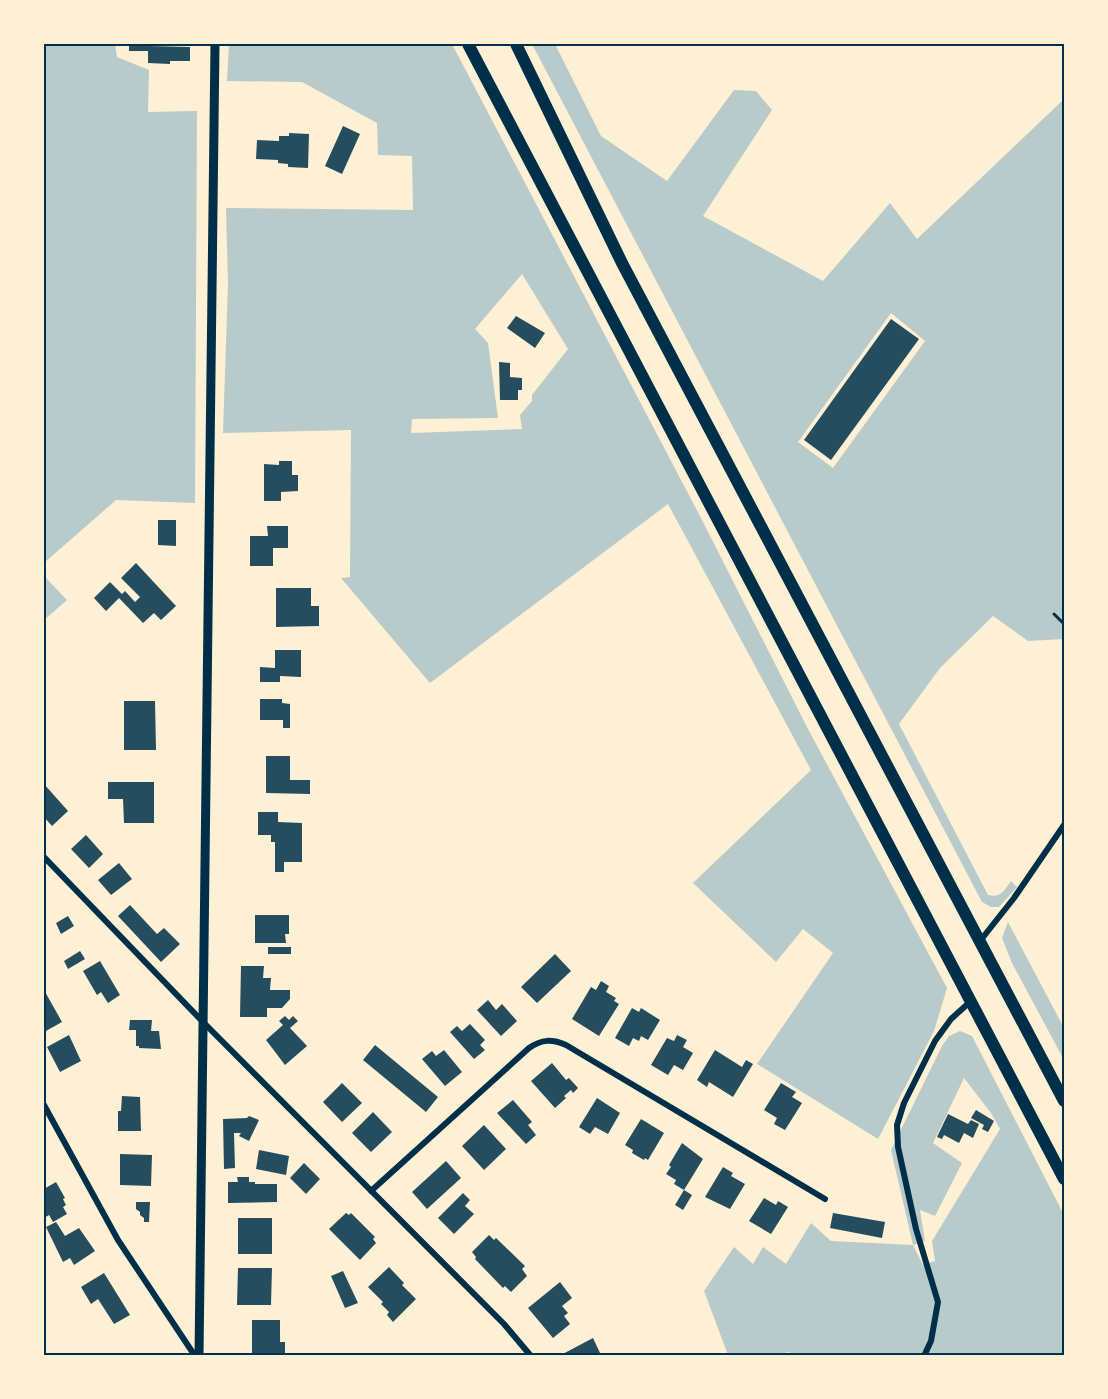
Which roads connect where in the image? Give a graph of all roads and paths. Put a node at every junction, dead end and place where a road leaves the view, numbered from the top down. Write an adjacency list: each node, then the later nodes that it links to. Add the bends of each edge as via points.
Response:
1 (215, 44): 10 (street)
2 (468, 44): 9 (main road)
3 (516, 44): 8 (main road, via 622,263)
4 (1054, 614): 5 (path)
5 (1065, 624)
6 (1065, 825): 8 (street)
7 (44, 856): 10 (street)
8 (979, 942): 11 (main road)
9 (971, 1001): 13 (main road); 18 (street, via 935,1041 897,1125 916,1229 938,1302 931,1341)
10 (203, 1022): 14 (street); 16 (street)
11 (1065, 1101)
12 (44, 1105): 16 (street, via 118,1240)
13 (1065, 1179)
14 (371, 1191): 15 (street, via 529,1048 548,1040 566,1045); 17 (street)
15 (825, 1199)
16 (197, 1356)
17 (531, 1356)
18 (924, 1356)

